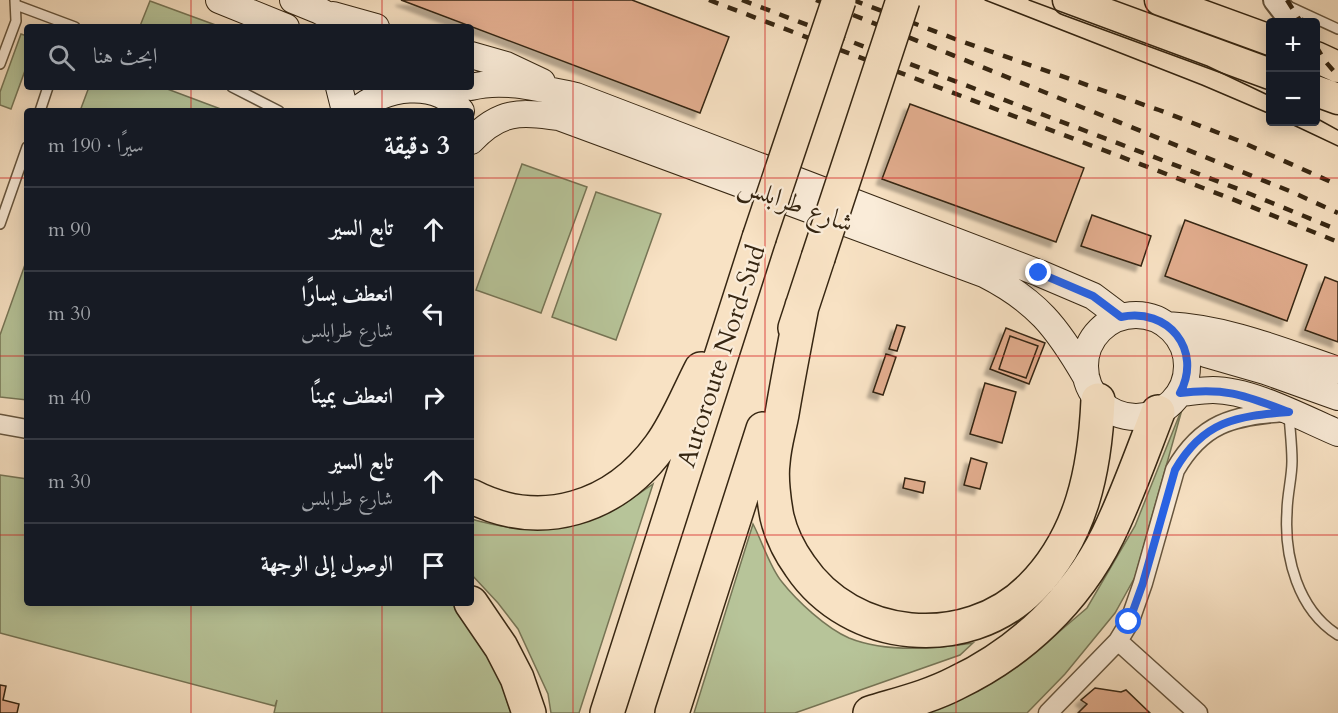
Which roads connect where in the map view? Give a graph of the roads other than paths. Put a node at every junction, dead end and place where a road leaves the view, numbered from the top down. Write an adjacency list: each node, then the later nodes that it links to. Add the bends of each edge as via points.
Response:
1 (219, 0): 12 (main road)
2 (293, 0): 9 (main road)
3 (839, 0): 36 (highway, Autoroute Nord-Sud, bridge)
4 (903, 0): 37 (highway, bridge)
5 (1068, 0): 19 (highway)
6 (1160, 0): 16 (highway)
7 (1276, 0): 10 (street); 15 (lane)
8 (15, 2): 11 (lane); 18 (lane, via 16,21)
9 (320, 11): 13 (main road); 14 (main road)
10 (1289, 18)
11 (67, 24)
12 (279, 24)
13 (344, 24)
14 (366, 24)
15 (1338, 29)
16 (1266, 39)
17 (474, 56): 28 (main road, via 506,65)
18 (0, 64)
19 (1266, 73)
20 (474, 87): 28 (main road, شارع طرابلس, via 534,87)
21 (47, 90): 29 (lane)
22 (238, 90): 30 (lane)
23 (340, 90): 31 (main road)
24 (406, 90): 32 (main road, شارع طرابلس, via 383,94)
25 (416, 90): 27 (main road, شارع طرابلس)
26 (460, 90): 27 (main road, شارع طرابلس)
27 (438, 96)
28 (576, 96): 38 (main road, شارع طرابلس, via 1039,273 1093,296)
29 (41, 108)
30 (273, 108)
31 (344, 108)
32 (360, 108)
33 (474, 138): 42 (main road, شارع طرابلس, via 503,116 559,117 984,274 1015,291 1042,313 1058,331)
34 (24, 156): 35 (lane)
35 (0, 224)
36 (743, 291): 49 (highway, via 662,444 627,482 590,503 548,513 504,509); 54 (highway, Autoroute Nord-Sud)
37 (802, 306): 42 (highway, via 772,464 777,518 805,574 836,603 873,623 915,631 956,628 996,613 1030,589 1056,555 1082,505 1095,450); 55 (highway)
38 (1121, 317): 39 (main road, via 1140,315 1158,320); 42 (main road, via 1102,328 1086,356)
39 (1174, 333): 40 (main road, via 1191,326 1235,335); 41 (main road, via 1206,354); 43 (main road, via 1187,361)
40 (1338, 370)
41 (1265, 371): 43 (main road, via 1197,378); 44 (main road)
42 (1092, 389): 43 (main road, via 1116,413 1126,416 1148,416)
43 (1174, 396): 45 (main road, via 1225,391); 56 (highway, via 1092,562 1033,633 956,684)
44 (1338, 397)
45 (1289, 412): 48 (main road); 51 (lane, via 1292,462 1286,514 1290,562 1299,592 1327,628); 52 (street, via 1230,419 1197,439 1184,454 1169,489 1137,603)
46 (0, 424): 47 (street)
47 (24, 428)
48 (1338, 434)
49 (474, 497)
50 (473, 606): 53 (highway, via 501,647)
51 (1338, 635)
52 (1118, 640): 57 (street); 58 (street)
53 (529, 713)
54 (607, 713)
55 (672, 713)
56 (870, 713)
57 (1048, 713)
58 (1198, 713)

